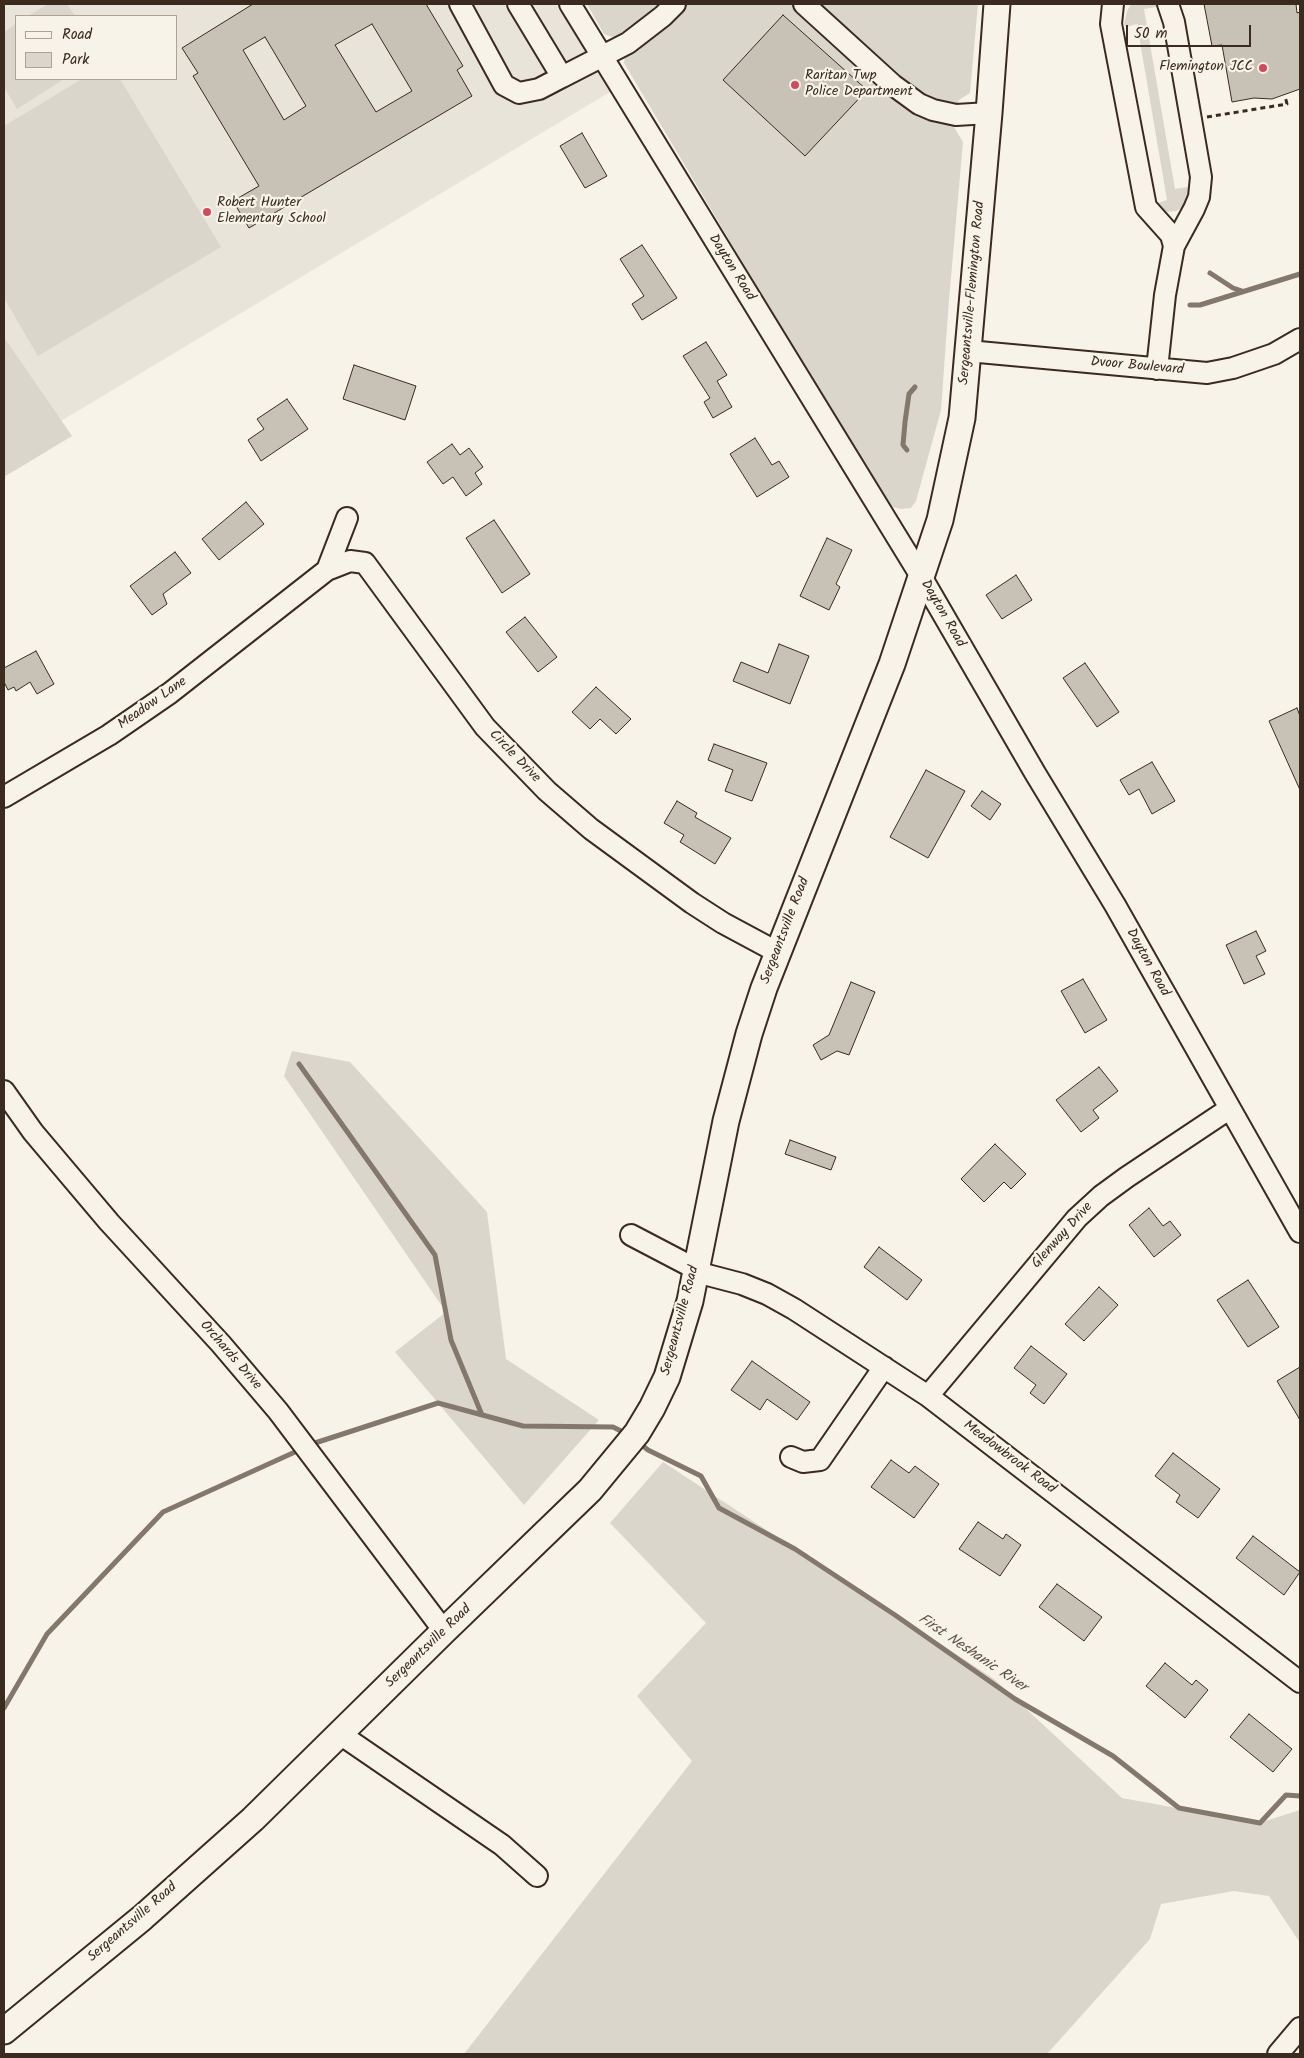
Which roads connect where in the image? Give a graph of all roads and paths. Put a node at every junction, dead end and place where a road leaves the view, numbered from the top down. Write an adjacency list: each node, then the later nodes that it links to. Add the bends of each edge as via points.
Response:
1 (460, 4): 10 (street, via 504,85 519,93 540,90)
2 (518, 4): 10 (street)
3 (570, 4): 9 (street, Dayton Road)
4 (675, 4): 9 (street, via 628,43)
5 (804, 4): 12 (street, via 893,85 919,104 956,115)
6 (997, 4): 12 (main road, Sergeantsville-Flemington Road)
7 (1113, 4): 14 (street, via 1111,24 1146,207 1171,235)
8 (1168, 4): 14 (street, via 1174,22 1201,177 1194,209)
9 (602, 57): 10 (street); 20 (street, Dayton Road)
10 (562, 77)
11 (1285, 96): 13 (path, via 1287,104)
12 (989, 113): 16 (main road, Sergeantsville-Flemington Road)
13 (1204, 118)
14 (1174, 246): 17 (street, via 1165,295)
15 (1300, 339): 17 (street, Dvoor Boulevard, via 1274,354 1233,368 1207,373)
16 (968, 351): 17 (street, Dvoor Boulevard); 20 (main road, Sergeantsville-Flemington Road, via 962,418 940,520)
17 (1158, 369)
18 (346, 518): 19 (street)
19 (328, 570): 21 (street, Circle Drive); 23 (street, Circle Drive, via 350,561 365,563 485,727 547,790 591,829 692,903)
20 (922, 578): 23 (main road, Sergeantsville Road, via 892,664); 25 (street, Dayton Road, via 1115,905)
21 (292, 598): 22 (street, Meadow Lane, via 170,693 109,735)
22 (4, 798)
23 (778, 952): 29 (main road, Sergeantsville Road, via 749,1034 726,1121)
24 (4, 1091): 33 (street, Orchards Drive, via 33,1132 109,1222 278,1411)
25 (1230, 1109): 26 (street, Dayton Road); 31 (street, Glenway Drive, via 1127,1176 1077,1218)
26 (1293, 1203): 27 (street, Dayton Road)
27 (1300, 1232)
28 (632, 1235): 29 (street, Meadowbrook Road)
29 (696, 1270): 30 (street, Meadowbrook Road, via 767,1294); 33 (main road, Sergeantsville Road, via 667,1377 637,1433 590,1490)
30 (884, 1367): 31 (street, Meadowbrook Road); 32 (street, via 820,1460 803,1462)
31 (928, 1396): 34 (street, Meadowbrook Road)
32 (791, 1457)
33 (444, 1630): 35 (main road, Sergeantsville Road)
34 (1300, 1682)
35 (340, 1734): 36 (street, via 502,1845); 38 (main road, Sergeantsville Road, via 253,1819 144,1916)
36 (538, 1876)
37 (1300, 2028): 39 (street)
38 (4, 2031)
39 (1278, 2054)

